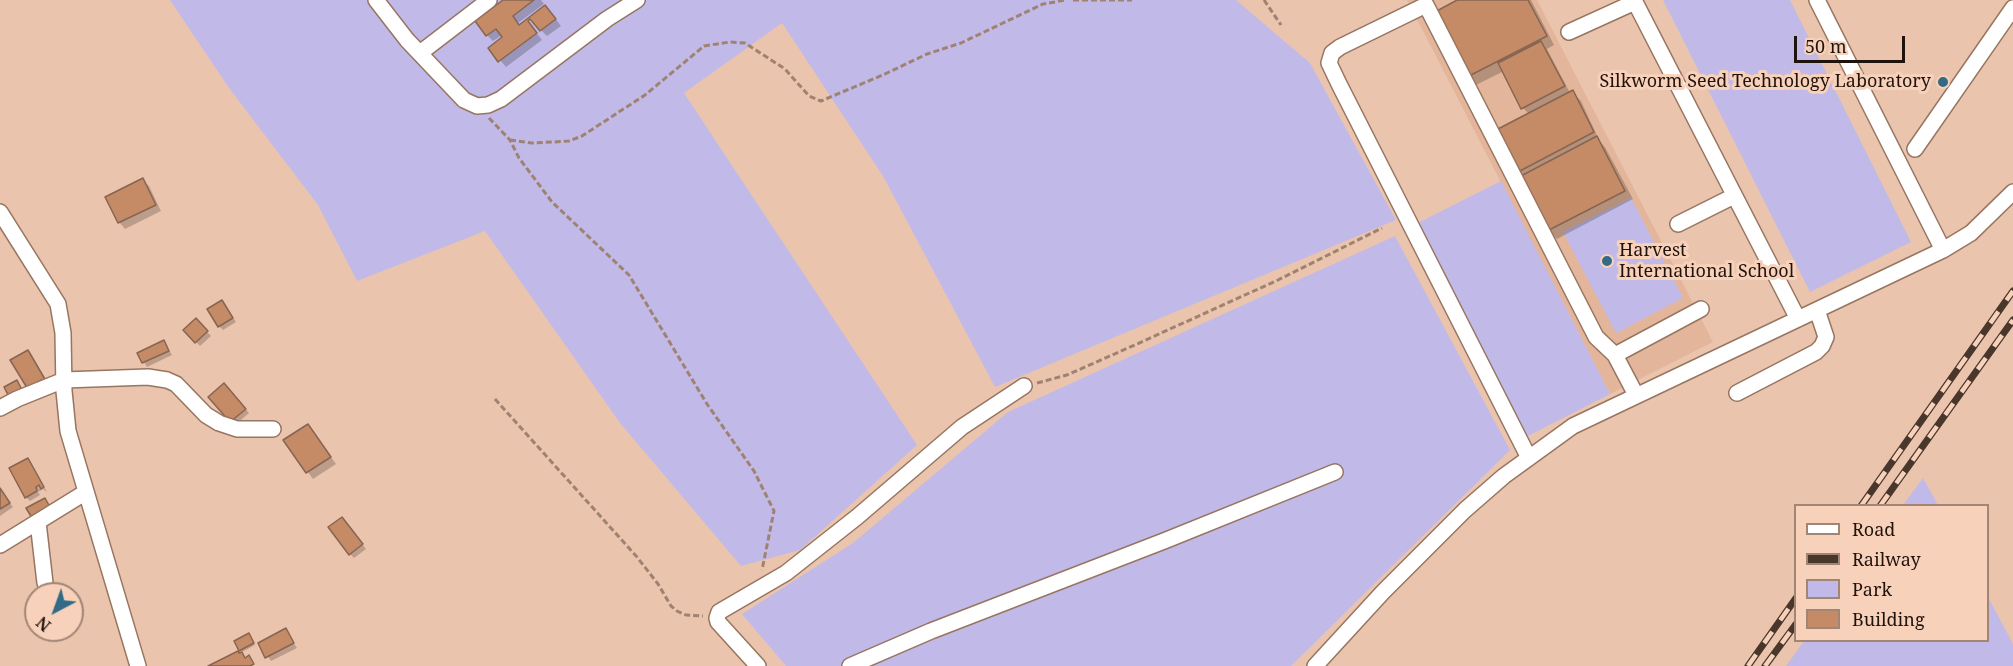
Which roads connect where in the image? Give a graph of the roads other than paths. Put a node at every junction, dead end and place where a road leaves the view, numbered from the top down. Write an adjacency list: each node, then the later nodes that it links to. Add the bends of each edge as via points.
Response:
1 (376, 0): 9 (street)
2 (489, 0): 9 (street)
3 (637, 0): 9 (street, via 488,105 464,100)
4 (1817, 0): 15 (street)
5 (2007, 0): 7 (street)
6 (1634, 1): 8 (street); 12 (street)
7 (2013, 7): 10 (street)
8 (1569, 32)
9 (420, 53)
10 (1915, 149)
11 (2013, 192): 15 (street, via 1971,233)
12 (1734, 196): 14 (street); 18 (street)
13 (0, 212): 20 (street, via 58,304)
14 (1678, 224)
15 (1942, 249): 17 (street)
16 (1701, 309): 19 (street)
17 (1817, 310): 18 (street); 22 (street, via 1826,337 1822,346)
18 (1798, 319): 23 (street)
19 (1616, 355): 23 (street); 26 (street, via 1596,337 1426,5 1332,53 1329,63 1338,84)
20 (64, 380): 24 (street); 25 (street, via 167,380 219,423 237,429); 28 (street, via 68,431)
21 (1024, 386): 33 (street, via 962,427 786,573 719,612 718,622)
22 (1737, 393)
23 (1636, 395): 26 (street, via 1573,426)
24 (0, 408)
25 (273, 429)
26 (1529, 458): 35 (street, via 1465,510)
27 (1335, 472): 34 (street)
28 (86, 492): 29 (street); 32 (street)
29 (38, 522): 30 (street); 31 (street)
30 (0, 545)
31 (45, 582)
32 (138, 666)
33 (758, 666)
34 (850, 666)
35 (1315, 666)

